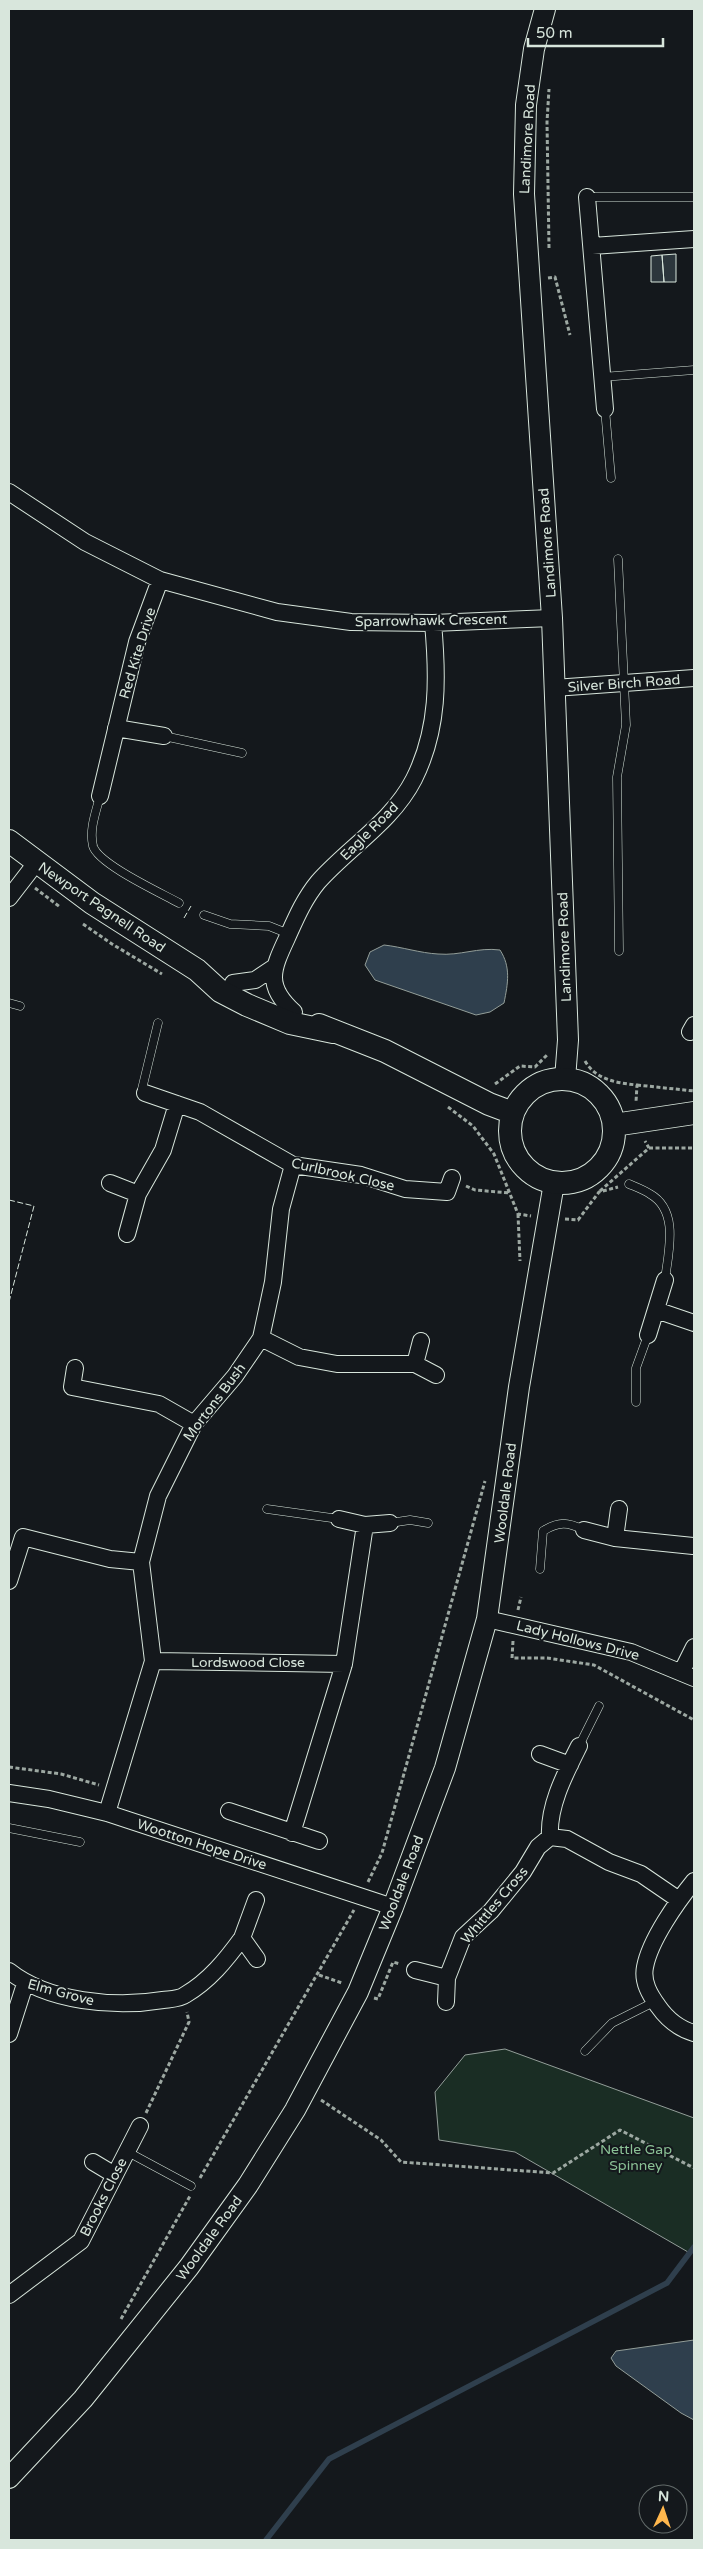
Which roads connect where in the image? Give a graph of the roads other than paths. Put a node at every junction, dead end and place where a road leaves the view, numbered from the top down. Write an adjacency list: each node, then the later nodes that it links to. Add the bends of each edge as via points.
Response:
1 (545, 9): 13 (street, Landimore Road, via 534,49 526,105 524,194)
2 (587, 197): 3 (lane); 5 (street)
3 (694, 197)
4 (694, 239): 5 (street)
5 (592, 246): 7 (street)
6 (694, 370): 7 (lane)
7 (602, 377): 8 (street)
8 (605, 409): 9 (lane)
9 (611, 478)
10 (9, 492): 12 (street, Sparrowhawk Crescent, via 86,542)
11 (618, 558): 16 (lane)
12 (160, 580): 14 (street, Sparrowhawk Crescent, via 277,612 351,622); 18 (street, Red Kite Drive, via 137,642)
13 (552, 618): 14 (street, Sparrowhawk Crescent); 17 (street, Landimore Road)
14 (434, 623): 27 (street, Eagle Road, via 438,678 435,715 428,746 413,780 392,812 319,882 301,905)
15 (694, 678): 16 (street, Silver Birch Road)
16 (625, 684): 17 (street, Silver Birch Road); 28 (lane, via 626,725 618,777)
17 (554, 688): 37 (street, Landimore Road, via 568,1040)
18 (116, 728): 19 (street); 21 (street, Red Kite Drive)
19 (164, 736): 20 (lane)
20 (242, 753)
21 (100, 796): 25 (lane, via 92,830 93,848 106,862)
22 (9, 842): 23 (main road, Newport Pagnell Road)
23 (36, 863): 24 (street); 30 (main road, Newport Pagnell Road)
24 (9, 898)
25 (179, 903)
26 (204, 915): 27 (lane, via 230,924 269,926)
27 (289, 934): 29 (street, Eagle Road)
28 (619, 951)
29 (273, 968): 31 (street, via 255,980); 34 (street, via 275,987 282,1001)
30 (197, 970): 31 (main road, Newport Pagnell Road); 36 (main road, Newport Pagnell Road, via 220,991 247,1005 290,1023)
31 (233, 983): 34 (main road, Newport Pagnell Road)
32 (9, 1003): 33 (lane)
33 (20, 1006)
34 (294, 1012): 36 (main road, Newport Pagnell Road)
35 (158, 1023): 38 (lane, via 142,1089)
36 (333, 1032): 40 (main road, Newport Pagnell Road, via 385,1051)
37 (565, 1079): 40 (main road, via 548,1081 533,1088); 42 (main road, via 583,1083 598,1093)
38 (145, 1094): 39 (street, Curlbrook Close)
39 (177, 1104): 43 (street, Curlbrook Close, via 200,1112); 48 (street, via 164,1150)
40 (513, 1113): 46 (main road, via 510,1132 513,1150 522,1165 536,1177)
41 (694, 1113): 42 (main road)
42 (625, 1123): 46 (main road, via 605,1162 591,1175 573,1183)
43 (294, 1165): 44 (street, Curlbrook Close, via 361,1176 405,1189 447,1192); 54 (street, Mortons Bush, via 281,1209 273,1282)
44 (452, 1178)
45 (110, 1183): 48 (street)
46 (554, 1183): 73 (street, Wooldale Road, via 519,1387)
47 (629, 1184): 50 (lane, via 652,1194 665,1210 671,1232)
48 (138, 1194): 49 (street)
49 (127, 1234)
50 (665, 1280): 51 (street)
51 (656, 1310): 52 (street); 53 (street)
52 (694, 1323)
53 (648, 1335): 59 (lane, via 636,1368)
54 (261, 1338): 56 (street, via 299,1357 337,1364); 60 (street, Mortons Bush, via 235,1376)
55 (421, 1341): 56 (street)
56 (415, 1364): 58 (street)
57 (74, 1368): 60 (street, via 72,1387 160,1404)
58 (436, 1375)
59 (636, 1402)
60 (194, 1424): 70 (street, Mortons Bush, via 158,1496)
61 (267, 1509): 63 (lane)
62 (619, 1509): 68 (street)
63 (339, 1518): 66 (street)
64 (390, 1523): 65 (lane, via 410,1520); 66 (street)
65 (428, 1524)
66 (366, 1525): 76 (street)
67 (584, 1530): 68 (street); 71 (lane, via 568,1522 554,1524 543,1531)
68 (616, 1538): 69 (street)
69 (694, 1548)
70 (141, 1562): 72 (street, via 110,1560 23,1537); 75 (street, Mortons Bush)
71 (540, 1569)
72 (9, 1581)
73 (487, 1619): 77 (street, Lady Hollows Drive, via 631,1652); 93 (street, Wooldale Road, via 444,1768)
74 (694, 1648): 77 (street)
75 (153, 1661): 76 (street, Lordswood Close); 84 (street, Mortons Bush)
76 (344, 1664): 86 (street)
77 (688, 1675)
78 (599, 1706): 79 (lane)
79 (579, 1746): 81 (street)
80 (540, 1754): 81 (street)
81 (570, 1764): 87 (street, via 549,1818)
82 (9, 1793): 84 (street, Wootton Hope Drive)
83 (229, 1811): 86 (street)
84 (107, 1813): 93 (street, Wootton Hope Drive)
85 (9, 1828): 89 (lane)
86 (292, 1833): 88 (street)
87 (550, 1837): 92 (street, via 567,1839 609,1862 641,1874); 98 (street, Whittles Cross, via 538,1847 523,1872 491,1911 463,1937)
88 (319, 1841)
89 (80, 1842)
90 (694, 1881): 92 (street)
91 (256, 1900): 94 (street, Elm Grove)
92 (679, 1900): 101 (street, via 659,1933 644,1968 646,1989)
93 (393, 1907): 111 (street, Wooldale Road, via 358,1992 304,2092 248,2185 189,2267 82,2399)
94 (242, 1938): 95 (street); 99 (street, Elm Grove, via 219,1969 184,1996 137,2005 90,2002)
95 (256, 1958)
96 (415, 1970): 98 (street)
97 (9, 1971): 99 (street, Elm Grove)
98 (447, 1978): 100 (street, Whittles Cross)
99 (25, 1984): 103 (street)
100 (446, 2002)
101 (654, 2002): 102 (street, via 664,2015 685,2031); 104 (lane, via 612,2023)
102 (694, 2033)
103 (9, 2034)
104 (585, 2051)
105 (140, 2126): 106 (street, Brooks Close)
106 (126, 2151): 108 (street, Brooks Close); 109 (lane)
107 (93, 2162): 108 (street)
108 (113, 2174): 110 (street, Brooks Close, via 81,2241)
109 (193, 2187)
110 (9, 2295)
111 (9, 2478)

